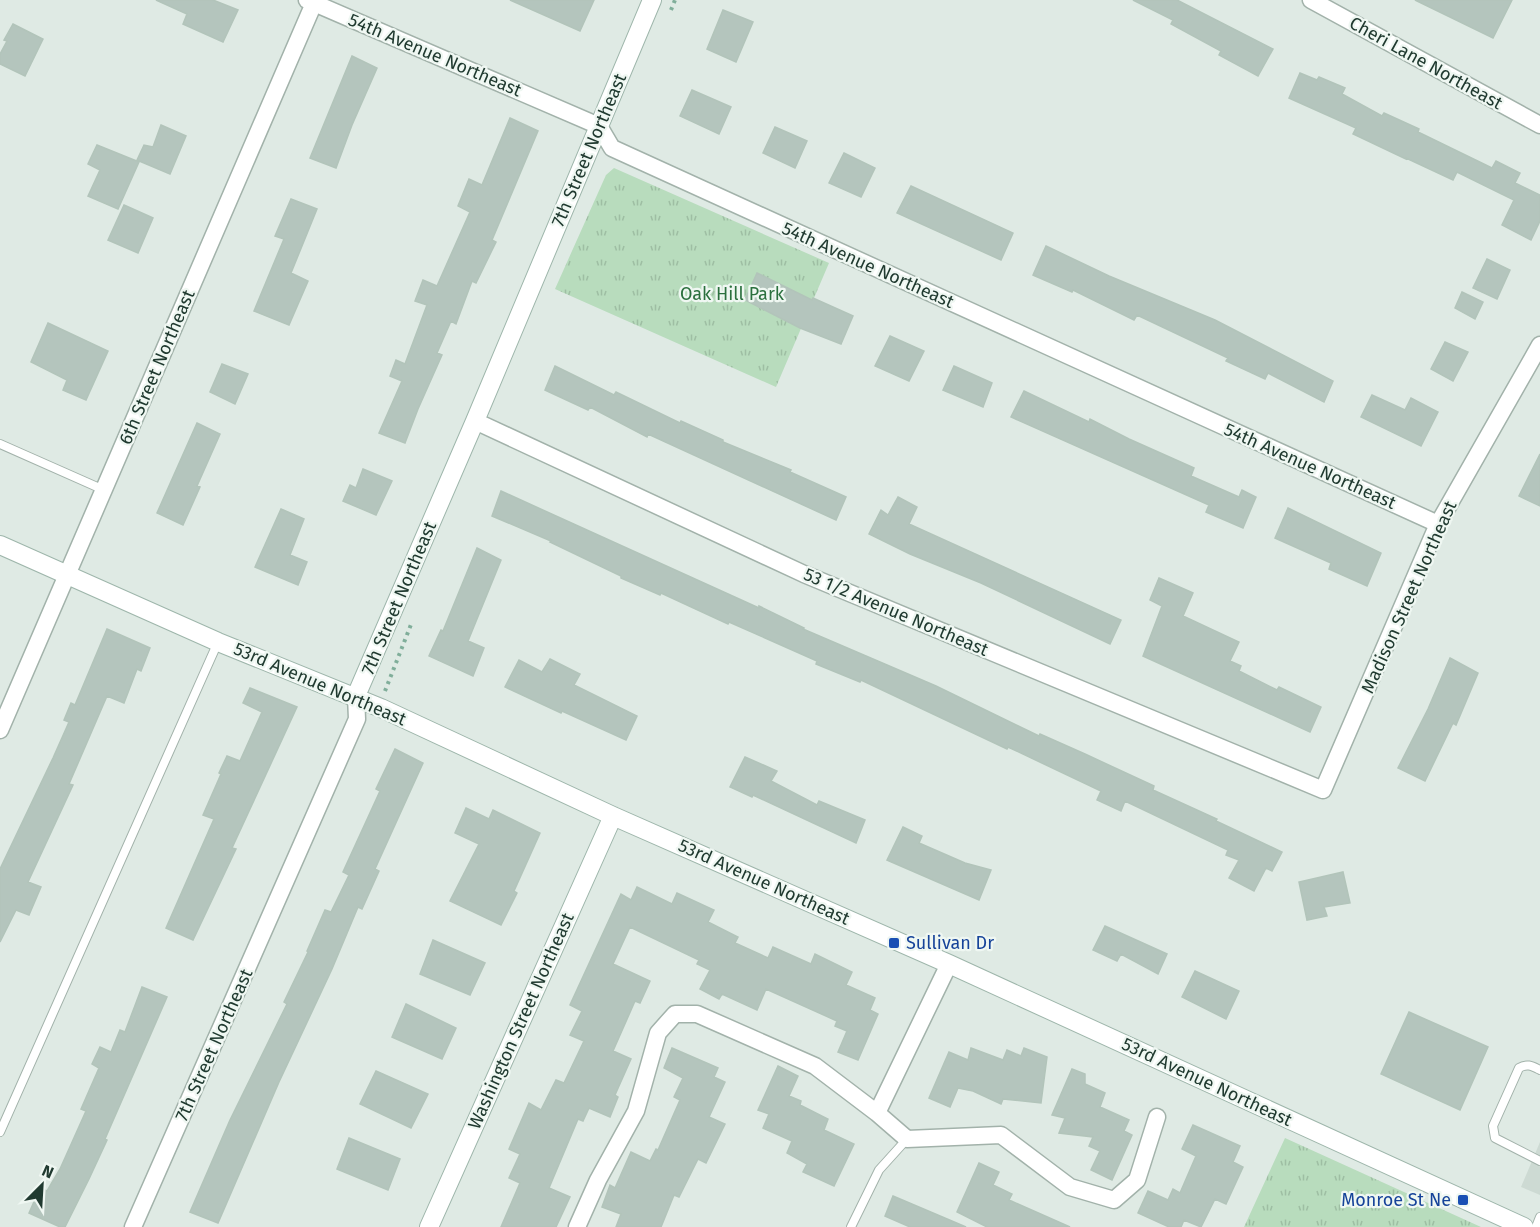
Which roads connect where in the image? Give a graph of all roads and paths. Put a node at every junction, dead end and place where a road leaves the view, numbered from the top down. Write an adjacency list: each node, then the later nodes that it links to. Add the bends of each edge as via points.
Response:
1 (652, 0): 5 (street, 7th Street Northeast)
2 (1311, 0): 4 (street, Cheri Lane Northeast)
3 (310, 2): 5 (street, 54th Avenue Northeast); 9 (street, 6th Street Northeast)
4 (1540, 125)
5 (599, 126): 7 (street, 7th Street Northeast); 10 (street, 54th Avenue Northeast, via 612,148)
6 (1540, 345): 10 (street, Madison Street Northeast)
7 (475, 421): 14 (street, 7th Street Northeast); 16 (street, 53 1/2 Avenue Northeast, via 804,574)
8 (0, 444): 9 (lane)
9 (104, 490): 12 (street, 6th Street Northeast)
10 (1438, 524): 16 (street, Madison Street Northeast)
11 (0, 545): 12 (street, 53rd Avenue Northeast)
12 (68, 575): 13 (street, 53rd Avenue Northeast); 15 (street, 6th Street Northeast)
13 (218, 642): 14 (street, 53rd Avenue Northeast); 22 (lane)
14 (356, 696): 17 (street, 53rd Avenue Northeast); 26 (street, 7th Street Northeast, via 357,719)
15 (0, 730)
16 (1323, 790)
17 (613, 816): 18 (street, 53rd Avenue Northeast); 27 (street, Washington Street Northeast)
18 (949, 964): 20 (street); 30 (street, 53rd Avenue Northeast)
19 (1540, 1070): 24 (lane, via 1530,1065 1519,1068 1493,1126 1495,1138)
20 (877, 1113): 23 (street); 28 (street, via 815,1066 697,1014 675,1014 658,1033 636,1111 598,1180)
21 (1157, 1117): 23 (street, via 1137,1180 1114,1200 1070,1187 1001,1135)
22 (0, 1132)
23 (908, 1139): 29 (lane, via 879,1170)
24 (1540, 1161)
25 (1540, 1217): 31 (lane)
26 (134, 1227)
27 (429, 1227)
28 (578, 1227)
29 (851, 1227)
30 (1524, 1227)
31 (1536, 1227)

